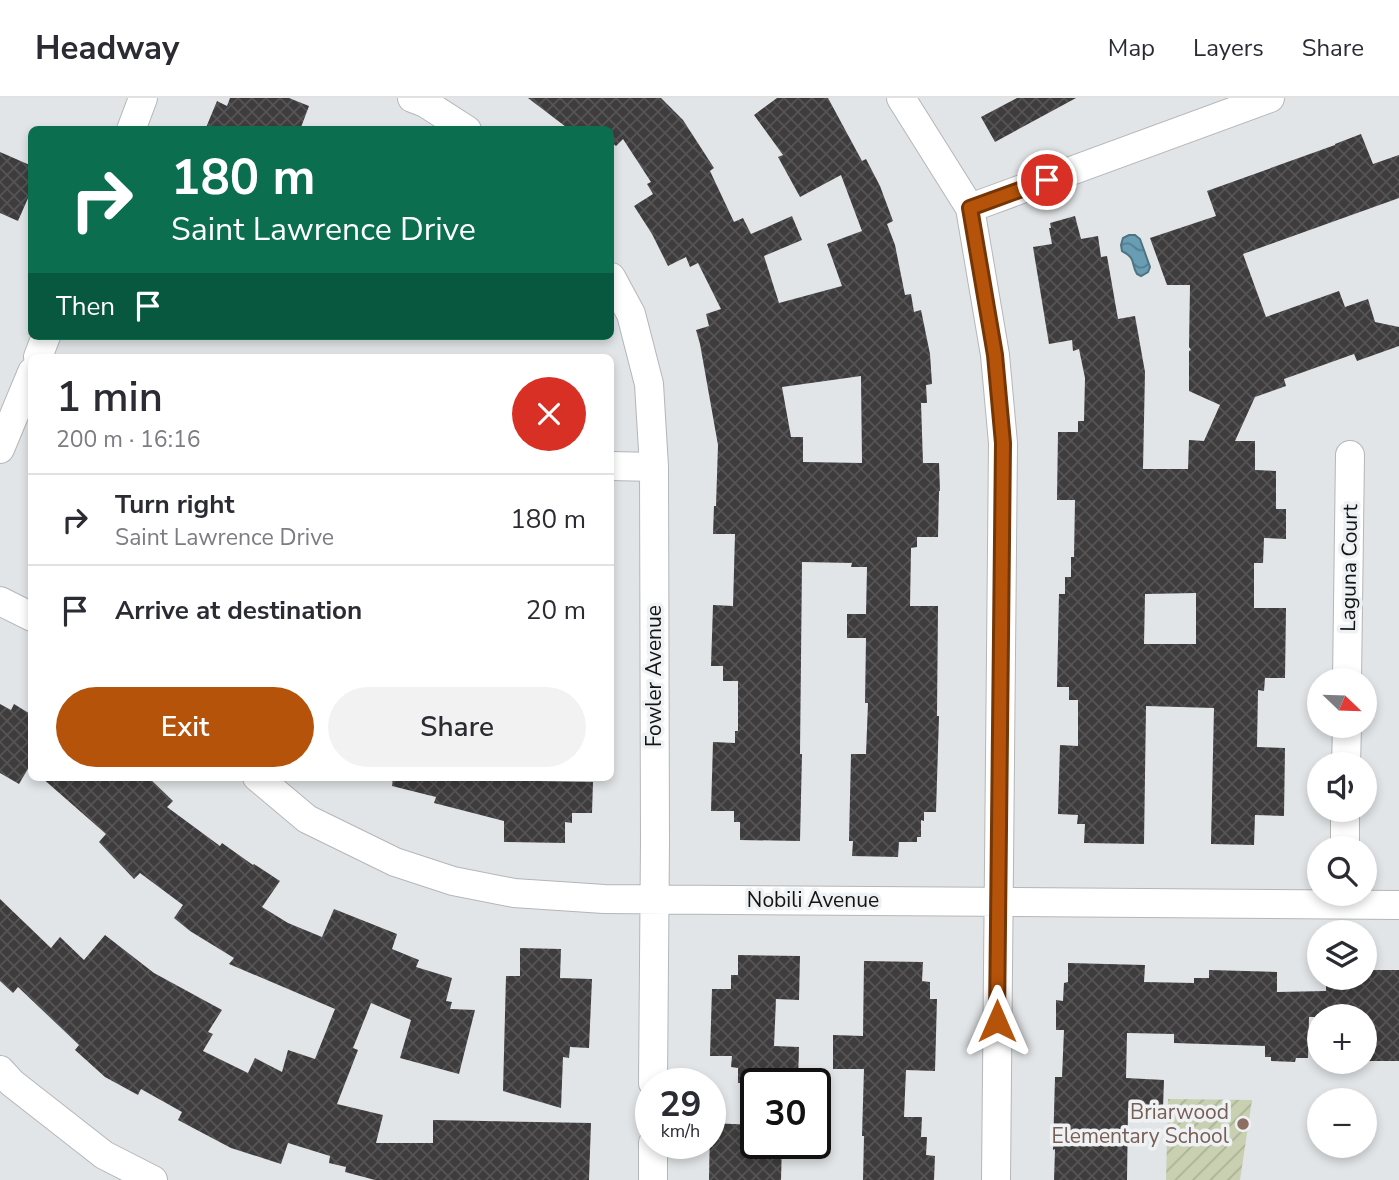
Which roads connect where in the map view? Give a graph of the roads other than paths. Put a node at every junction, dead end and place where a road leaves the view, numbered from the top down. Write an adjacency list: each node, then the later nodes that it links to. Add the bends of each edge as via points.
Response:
1 (144, 98): 5 (street)
2 (412, 98): 6 (street)
3 (901, 98): 7 (street)
4 (1269, 98): 7 (street)
5 (133, 126)
6 (461, 126)
7 (970, 208): 20 (street, via 995,355 1003,443)
8 (614, 283): 13 (street, Fowler Avenue, via 631,314 649,384)
9 (28, 382): 10 (street)
10 (0, 450)
11 (1350, 455): 16 (street, Laguna Court)
12 (614, 466): 13 (street)
13 (654, 467): 18 (street, Fowler Avenue)
14 (0, 601): 15 (street)
15 (28, 615)
16 (1347, 668)
17 (262, 781): 18 (street, Nobili Avenue, via 307,819 395,862 453,881 514,893)
18 (654, 899): 20 (street, Nobili Avenue); 23 (street, Fowler Avenue)
19 (1307, 900): 20 (street, Nobili Avenue)
20 (998, 901): 28 (street)
21 (1377, 903): 22 (street, Nobili Avenue)
22 (1399, 905)
23 (653, 1068)
24 (0, 1070): 26 (street, via 104,1155)
25 (653, 1159): 27 (street)
26 (153, 1180)
27 (653, 1180)
28 (996, 1180)

